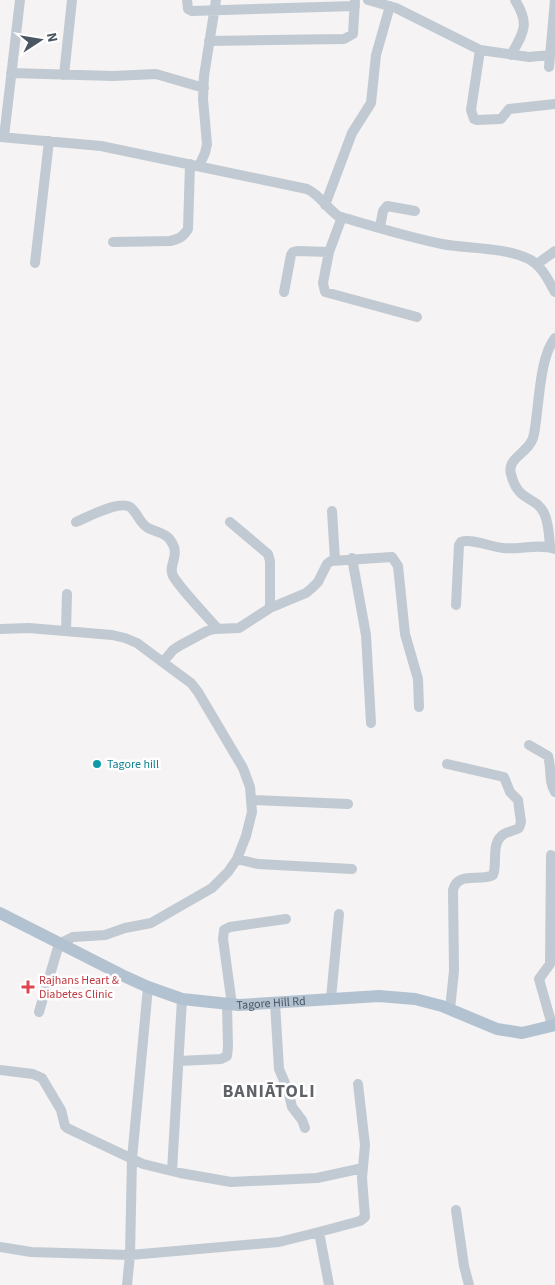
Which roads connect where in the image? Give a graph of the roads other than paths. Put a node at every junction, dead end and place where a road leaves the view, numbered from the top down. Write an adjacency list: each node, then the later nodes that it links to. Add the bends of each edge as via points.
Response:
1 (20, 0): 15 (street)
2 (72, 0): 16 (street)
3 (187, 0): 8 (street, via 188,10)
4 (368, 0): 9 (street)
5 (515, 0): 12 (street, via 524,15 524,24 523,34)
6 (555, 0): 13 (street)
7 (355, 3): 8 (street); 10 (street, via 353,34 344,39)
8 (216, 5): 10 (street)
9 (390, 6): 11 (street); 22 (street, via 376,55 371,102 352,133)
10 (209, 41): 17 (street)
11 (480, 50): 12 (street); 18 (street, via 471,110 474,119 495,120 510,109)
12 (511, 55): 13 (street)
13 (550, 55): 14 (street)
14 (549, 67)
15 (11, 73): 16 (street); 19 (street)
16 (64, 75): 17 (street, via 156,74)
17 (204, 88): 21 (street, via 207,144 205,153)
18 (555, 104)
19 (2, 137): 20 (street)
20 (49, 141): 21 (street, via 101,146); 29 (street)
21 (194, 165): 22 (street, via 307,188); 26 (street, via 188,229 184,236 170,241)
22 (326, 205): 24 (street)
23 (415, 211): 25 (street, via 387,206 383,210)
24 (342, 217): 25 (street); 28 (street)
25 (380, 227): 30 (street, via 439,243 519,255)
26 (113, 242)
27 (555, 251): 30 (street)
28 (328, 252): 31 (street, via 294,252 290,255); 33 (street, via 323,283 325,292)
29 (35, 262)
30 (537, 264): 32 (street)
31 (284, 292)
32 (555, 292)
33 (417, 317)
34 (555, 338): 38 (street, via 545,358 532,444 510,465 517,491 544,512)
35 (332, 511): 40 (street)
36 (76, 522): 44 (street, via 114,506 130,507 144,526 162,532 170,540 175,548 171,567 174,578)
37 (230, 522): 43 (street, via 268,554)
38 (553, 548): 42 (street, via 504,548 468,540 460,542)
39 (352, 558): 40 (street); 48 (street, via 386,556 396,561 405,634 418,679); 49 (street, via 366,635)
40 (335, 560): 43 (street, via 327,564 306,593)
41 (67, 594): 46 (street)
42 (456, 605)
43 (270, 608): 44 (street, via 239,628)
44 (218, 628): 47 (street, via 179,646)
45 (0, 629): 46 (street)
46 (66, 631): 47 (street, via 125,638)
47 (163, 662): 53 (street, via 198,692 243,768)
48 (419, 707)
49 (372, 723)
50 (529, 745): 52 (street, via 548,756)
51 (447, 764): 67 (street, via 504,777 510,792 518,800 521,822 519,828 498,840 493,875 464,878 452,890 454,971)
52 (555, 792)
53 (252, 800): 54 (street); 56 (street, via 246,836)
54 (348, 804)
55 (551, 855): 69 (street, via 550,964 539,982)
56 (237, 859): 57 (street, via 258,864); 61 (street, via 212,888 160,919 105,935 73,937)
57 (352, 870)
58 (339, 914): 63 (street)
59 (1, 917): 61 (main road, Tagore Hill Rd)
60 (286, 919): 66 (street, via 224,930)
61 (59, 944): 62 (main road, Tagore Hill Rd); 68 (street)
62 (148, 987): 64 (main road, Tagore Hill Rd); 74 (street)
63 (330, 998): 65 (main road, Tagore Hill Rd); 67 (main road, Tagore Hill Rd, via 399,997)
64 (182, 999): 66 (main road, Tagore Hill Rd); 70 (street)
65 (276, 1003): 66 (main road, Tagore Hill Rd); 73 (street, via 278,1069 287,1086 292,1108)
66 (230, 1004): 70 (street, via 227,1056)
67 (450, 1009): 69 (main road, Tagore Hill Rd, via 510,1032 522,1033)
68 (39, 1012)
69 (553, 1025)
70 (179, 1060): 76 (street)
71 (0, 1070): 74 (street, via 42,1078 61,1110 66,1127)
72 (358, 1084): 75 (street, via 365,1145)
73 (305, 1128)
74 (132, 1159): 76 (street); 80 (street)
75 (363, 1168): 76 (street, via 317,1178 240,1183); 78 (street, via 364,1219)
76 (172, 1171)
77 (456, 1210): 83 (street)
78 (319, 1232): 80 (street, via 278,1242); 82 (street)
79 (0, 1247): 80 (street, via 31,1252)
80 (130, 1254): 81 (street)
81 (127, 1285)
82 (329, 1285)
83 (469, 1285)

